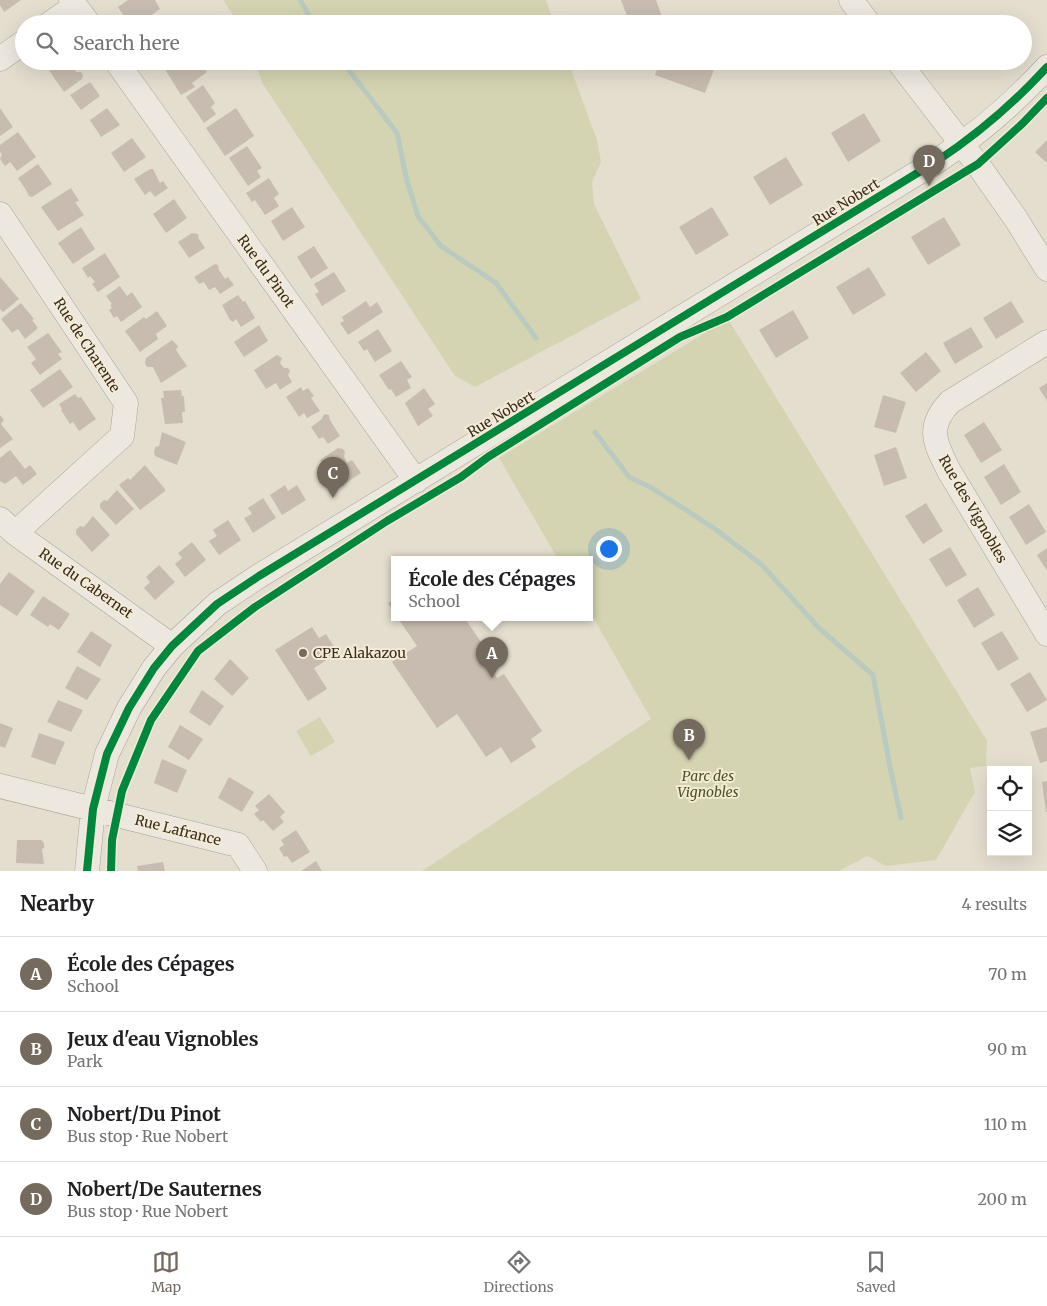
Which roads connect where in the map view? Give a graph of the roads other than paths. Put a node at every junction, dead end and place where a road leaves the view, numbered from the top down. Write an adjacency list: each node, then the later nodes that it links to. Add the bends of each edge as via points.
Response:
1 (851, 0): 2 (street)
2 (862, 15)
3 (15, 48): 4 (street)
4 (0, 59)
5 (1047, 67): 8 (street, Rue Nobert)
6 (122, 70): 12 (street, Rue du Pinot)
7 (905, 70): 8 (street)
8 (962, 144): 10 (street); 12 (street, Rue Nobert)
9 (0, 214): 13 (street, Rue de Charente, via 126,403 122,436)
10 (1047, 269)
11 (1047, 342): 14 (street, Rue des Vignobles, via 950,402 941,411 934,430 935,443 948,471)
12 (416, 480): 15 (street, Rue Nobert, via 231,593)
13 (8, 526): 15 (street, Rue du Cabernet)
14 (1047, 634)
15 (172, 646): 17 (street, Rue Nobert, via 154,668 119,728 107,754)
16 (0, 786): 17 (street, Rue Lafrance)
17 (93, 809): 18 (street, Rue Nobert); 19 (street, Rue Lafrance, via 238,845)
18 (87, 871)
19 (255, 871)

